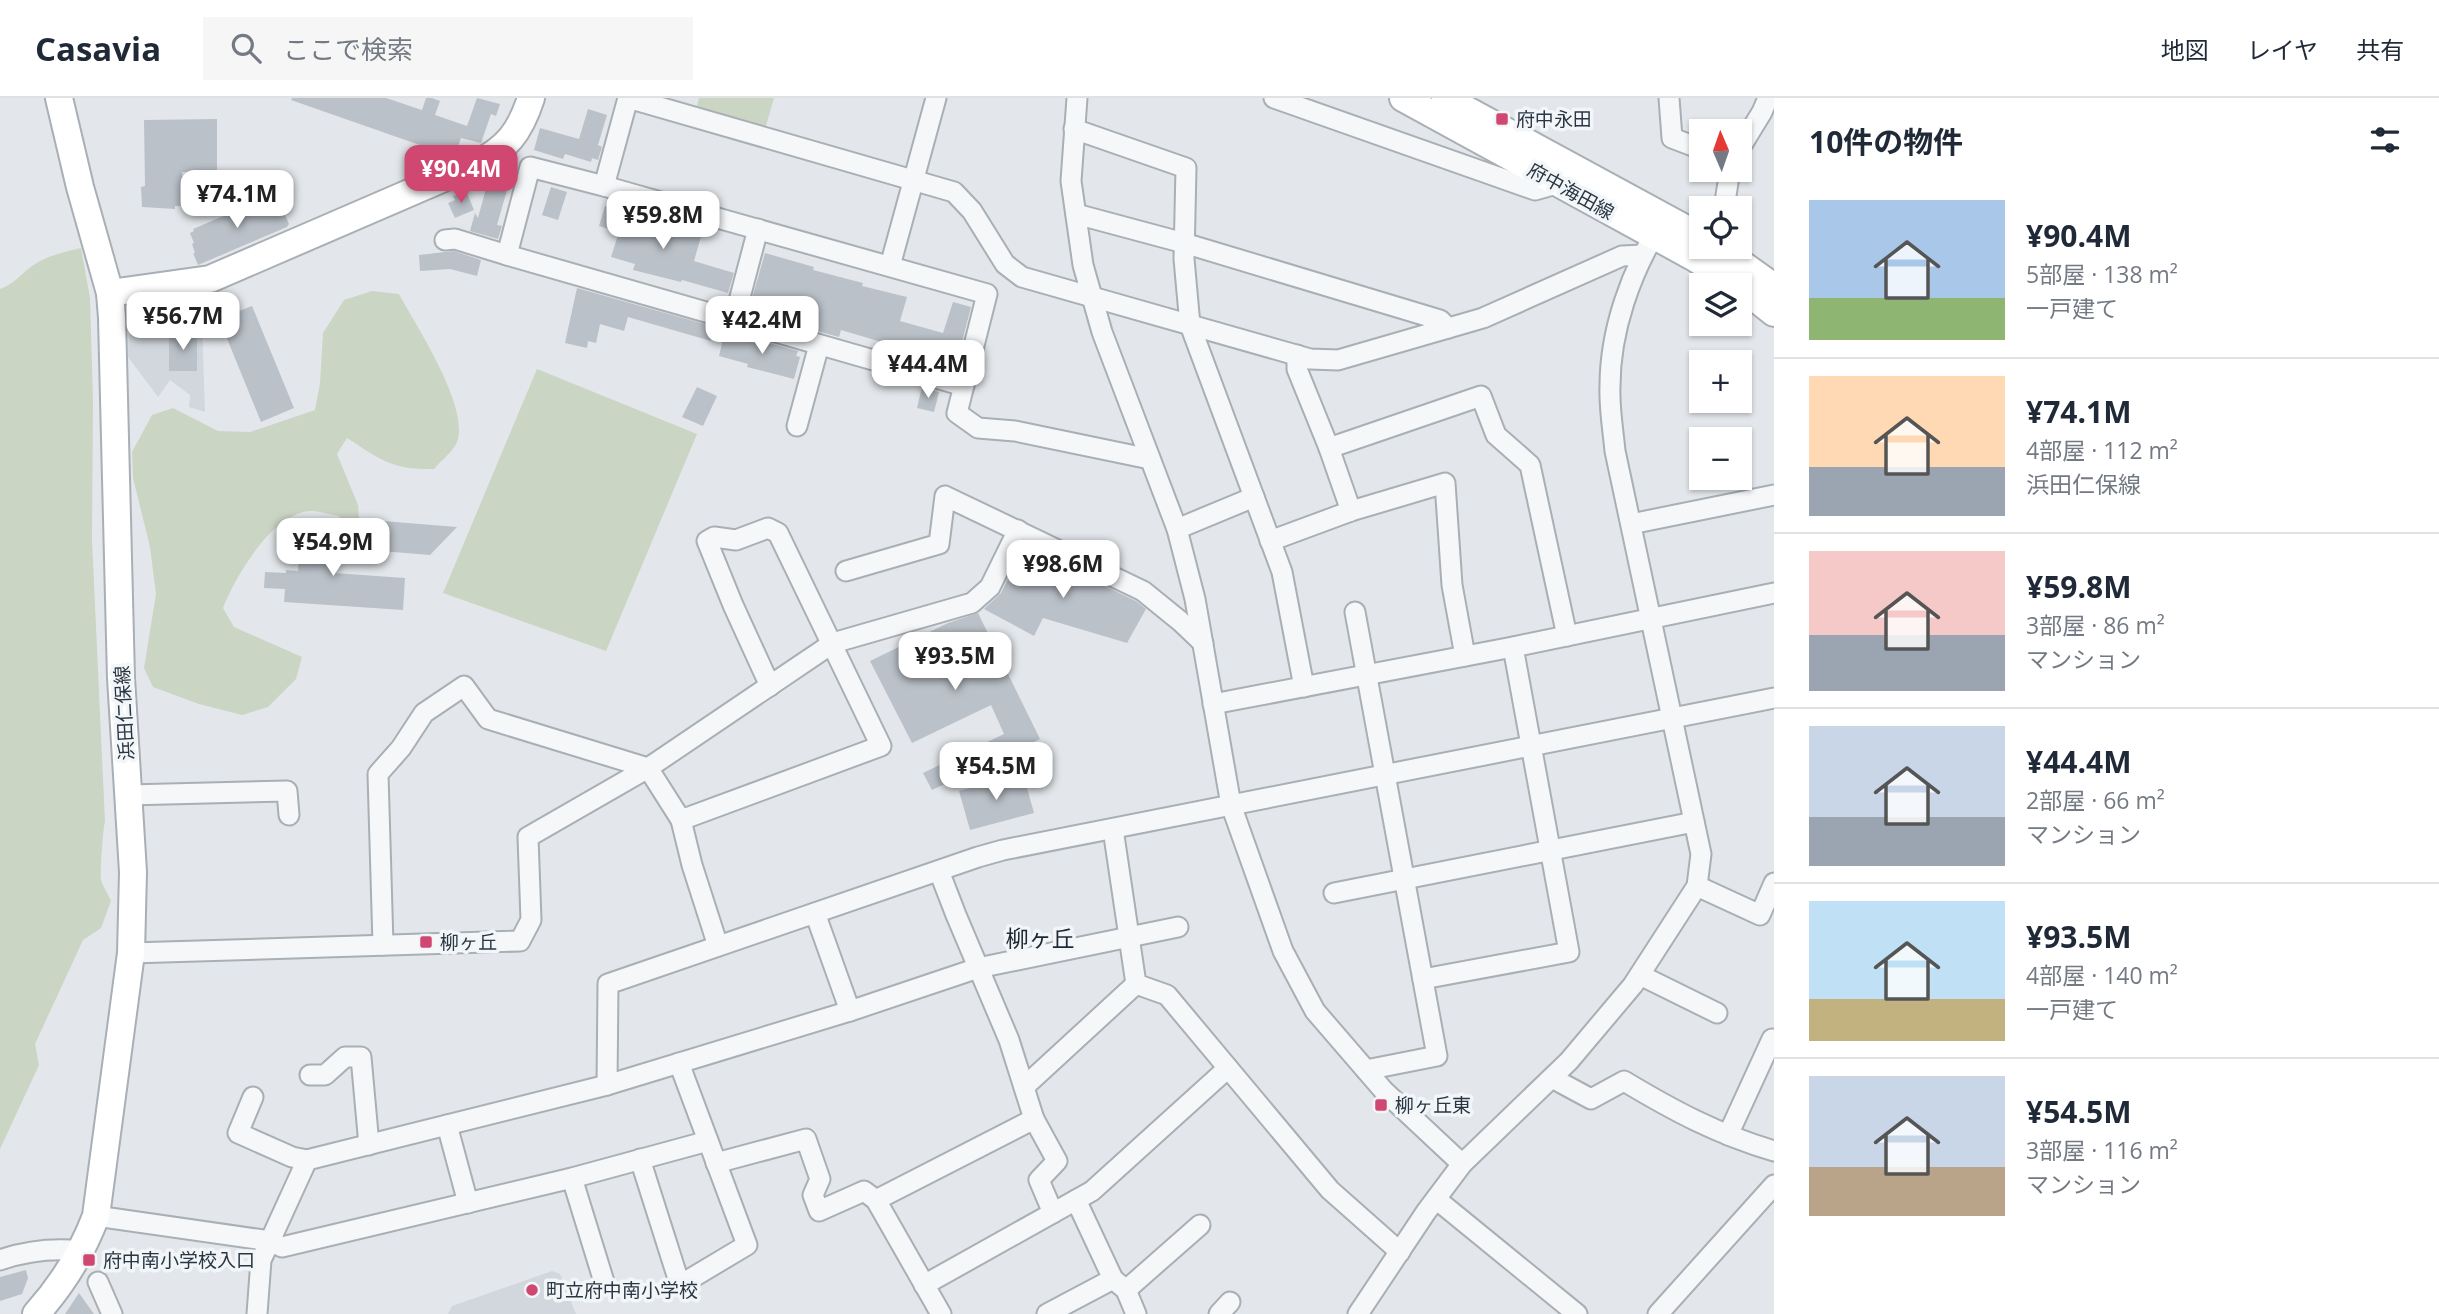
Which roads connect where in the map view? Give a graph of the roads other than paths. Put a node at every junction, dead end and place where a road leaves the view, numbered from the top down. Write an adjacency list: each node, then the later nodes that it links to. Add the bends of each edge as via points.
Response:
1 (59, 98): 28 (main road, 浜田仁保線)
2 (531, 98): 28 (main road, via 524,122 507,144 474,165 210,279)
3 (628, 98): 14 (street); 16 (street)
4 (936, 98): 14 (street)
5 (1077, 98): 12 (street)
6 (1274, 98): 15 (street, via 1535,190)
7 (1403, 98): 10 (main road, 府中海田線)
8 (1669, 98): 13 (street, via 1672,138)
9 (1768, 98): 11 (street)
10 (1445, 103): 15 (main road, 府中海田線); 19 (main road, 府中海田線)
11 (1752, 128)
12 (1074, 129): 17 (street, via 1071,181); 22 (street, via 1186,168)
13 (1689, 144)
14 (915, 179): 25 (street); 30 (street, via 954,192 972,211 1004,264 1022,276)
15 (1556, 184): 19 (main road, 府中海田線)
16 (604, 186): 18 (street); 23 (street, via 530,167)
17 (1076, 214): 22 (street); 30 (street)
18 (758, 229): 25 (street); 32 (street)
19 (1653, 236): 21 (main road, 府中海田線); 26 (main road, 府中海田線); 34 (street, via 1622,256 1483,318); 44 (street, via 1631,283 1615,340 1610,386 1615,451)
20 (445, 240): 23 (street)
21 (1689, 241)
22 (1184, 243): 33 (street); 34 (street, via 1440,320)
23 (507, 255): 32 (street)
24 (1735, 259): 27 (main road, 府中海田線)
25 (890, 266): 37 (street, via 987,295)
26 (1720, 273)
27 (1774, 287)
28 (110, 293): 66 (main road, 浜田仁保線)
29 (1752, 296): 31 (main road, 府中海田線)
30 (1092, 297): 33 (street); 40 (street)
31 (1774, 313)
32 (734, 320): 35 (street)
33 (1190, 325): 36 (street); 42 (street)
34 (1448, 328): 36 (street, via 1338,360)
35 (818, 345): 37 (street); 38 (street)
36 (1297, 355): 39 (street, via 1297,369)
37 (964, 386): 40 (street, via 957,413 978,428 1015,431)
38 (797, 426)
39 (1329, 448): 43 (street); 52 (street, via 1481,396 1496,435 1530,465)
40 (1150, 459): 45 (street)
41 (1774, 496): 44 (street)
42 (1254, 497): 45 (street); 47 (street)
43 (1351, 512): 47 (street); 56 (street, via 1445,483 1452,585)
44 (1631, 524): 51 (street)
45 (1177, 529): 54 (street)
46 (1017, 530): 48 (street, via 946,496 939,544); 53 (street, via 989,587 972,603); 54 (street, via 1143,591)
47 (1270, 541): 59 (street, via 1282,572)
48 (846, 571)
49 (1774, 593): 51 (street)
50 (1355, 611): 57 (street)
51 (1651, 617): 52 (street); 62 (street)
52 (1567, 636): 55 (street)
53 (833, 643): 58 (street); 58 (street, via 778,533 768,528 736,540 715,537 707,541); 69 (street, via 881,746)
54 (1203, 643): 61 (street)
55 (1513, 647): 56 (street); 63 (street)
56 (1465, 656): 57 (street)
57 (1367, 675): 59 (street); 65 (street)
58 (770, 686): 64 (street)
59 (1304, 687): 61 (street)
60 (1774, 698): 62 (street)
61 (1213, 704): 67 (street)
62 (1673, 718): 63 (street); 70 (street)
63 (1530, 746): 65 (street); 72 (street)
64 (648, 768): 69 (street); 81 (street, via 528,837 531,920 520,940); 81 (street, via 488,719 464,686 424,713 378,774)
65 (1387, 774): 67 (street); 74 (street)
66 (128, 795): 68 (street, via 288,791); 83 (main road, 浜田仁保線)
67 (1231, 805): 71 (street); 93 (street, via 1283,951 1315,1011)
68 (289, 815)
69 (681, 820): 82 (street)
70 (1694, 822): 72 (street); 75 (street, via 1700,854)
71 (1113, 829): 73 (street, via 1003,850); 80 (street)
72 (1549, 852): 74 (street); 86 (street, via 1569,952)
73 (940, 871): 78 (street); 84 (street)
74 (1405, 881): 77 (street); 86 (street)
75 (1697, 886): 76 (street, via 1760,915); 85 (street)
76 (1773, 890)
77 (1334, 894)
78 (815, 913): 82 (street); 88 (street)
79 (1178, 927): 80 (street)
80 (1130, 936): 84 (street); 87 (street)
81 (383, 945): 83 (street)
82 (718, 946): 96 (street, via 608,984)
83 (131, 953): 116 (main road, 浜田仁保線)
84 (978, 968): 88 (street); 97 (street)
85 (1640, 975): 89 (street); 95 (street)
86 (1423, 979): 93 (street, via 1437,1056)
87 (1136, 984): 92 (street, via 1167,995); 97 (street)
88 (849, 1011): 91 (street)
89 (1717, 1013)
90 (1772, 1039): 101 (street)
91 (679, 1063): 96 (street); 102 (street)
92 (1228, 1068): 113 (street, via 1092,1191); 120 (street, via 1330,1190)
93 (1366, 1070): 108 (street)
94 (310, 1075): 103 (street, via 325,1075 345,1057 360,1057)
95 (1552, 1078): 101 (street, via 1591,1099 1624,1080 1675,1112); 108 (street)
96 (607, 1085): 100 (street)
97 (1024, 1087): 99 (street)
98 (253, 1097): 106 (street, via 238,1133)
99 (1034, 1119): 112 (street); 115 (street, via 1056,1161 1039,1180)
100 (447, 1125): 103 (street); 114 (street)
101 (1728, 1135): 104 (street)
102 (708, 1141): 105 (street); 107 (street)
103 (369, 1145): 106 (street)
104 (1774, 1151)
105 (640, 1159): 107 (street, via 680,1285 747,1245); 109 (street)
106 (307, 1160): 118 (street)
107 (716, 1163): 112 (street, via 806,1139 820,1179 813,1195 819,1211 864,1191)
108 (1462, 1164): 111 (street)
109 (572, 1178): 114 (street); 125 (street)
110 (1774, 1185): 134 (street)
111 (1436, 1199): 120 (street); 133 (street)
112 (876, 1200): 123 (street)
113 (1076, 1200): 115 (street); 124 (street)
114 (468, 1203): 118 (street, via 282,1247)
115 (1053, 1213): 123 (street)
116 (96, 1216): 118 (street); 119 (main road, 浜田仁保線)
117 (1200, 1224): 124 (street)
118 (270, 1241): 129 (street, via 261,1259)
119 (82, 1251): 121 (street); 127 (main road, 浜田仁保線)
120 (1400, 1252): 132 (street)
121 (1, 1256)
122 (98, 1282): 128 (street)
123 (924, 1284): 126 (street)
124 (1119, 1284): 130 (street); 131 (street)
125 (605, 1285)
126 (938, 1313)
127 (37, 1314)
128 (112, 1314)
129 (257, 1314)
130 (1047, 1314)
131 (1136, 1314)
132 (1358, 1314)
133 (1577, 1314)
134 (1658, 1314)

